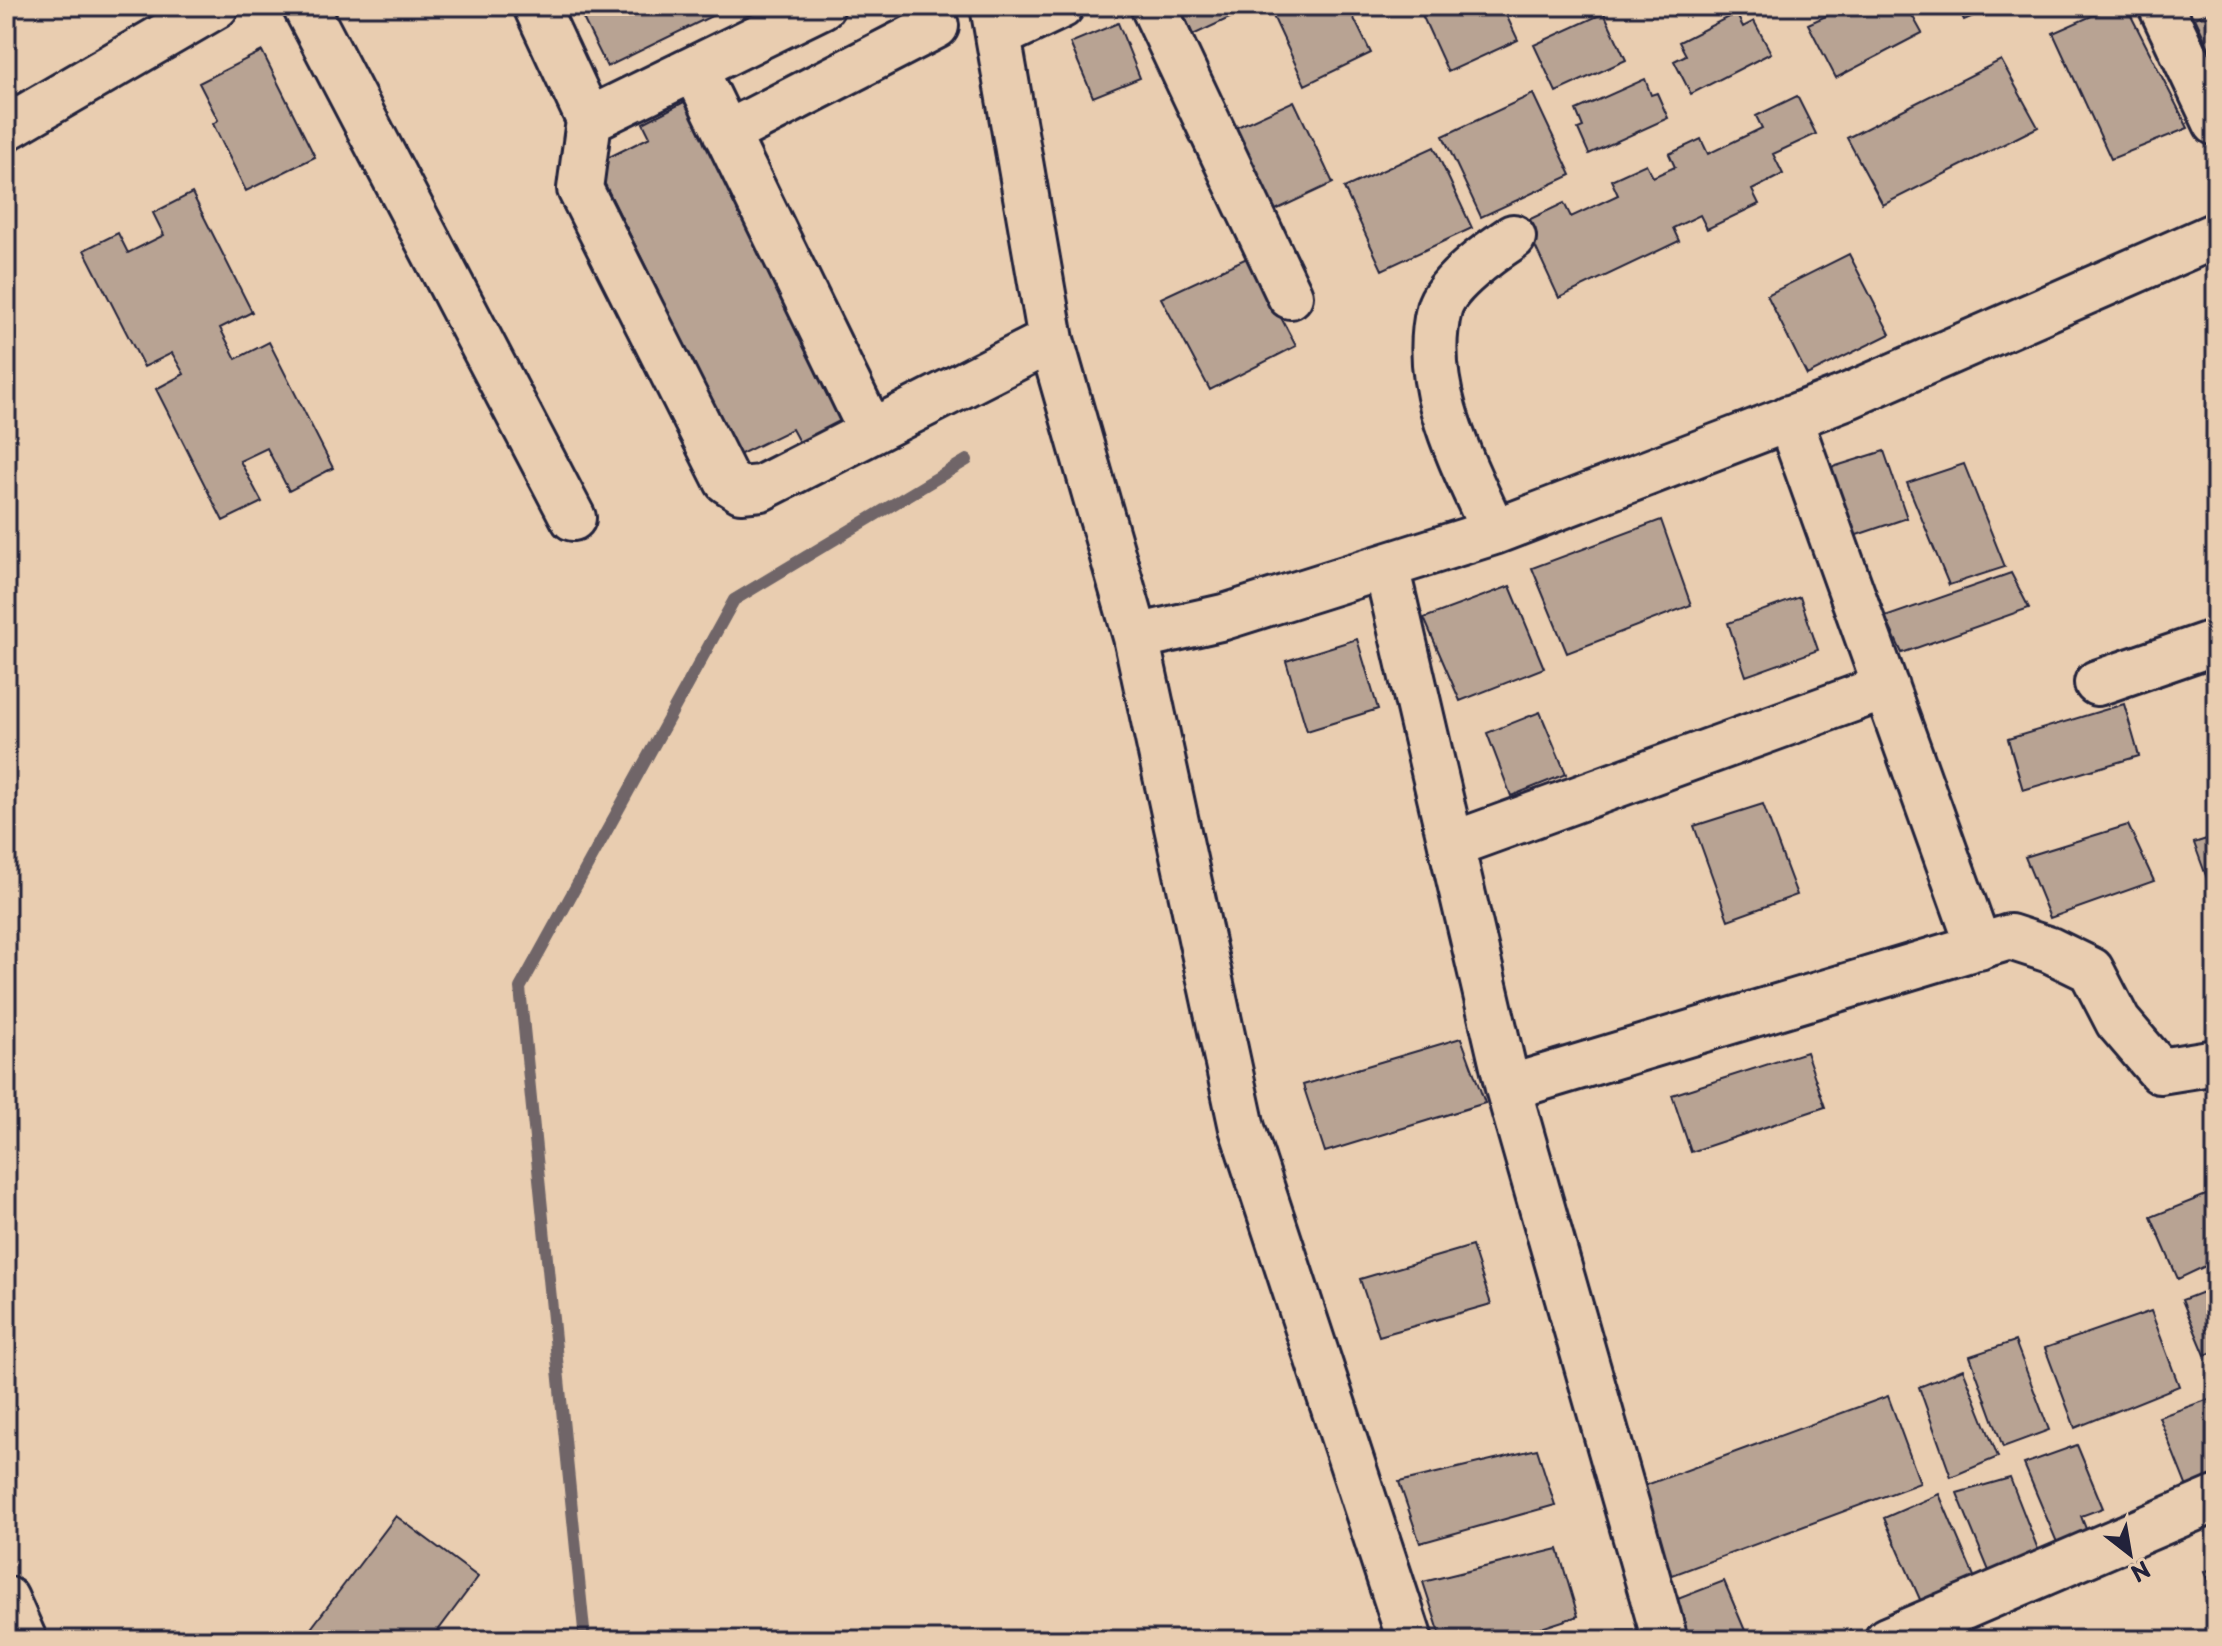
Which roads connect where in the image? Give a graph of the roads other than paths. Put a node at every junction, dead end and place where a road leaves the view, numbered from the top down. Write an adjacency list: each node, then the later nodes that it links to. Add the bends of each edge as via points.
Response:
1 (216, 6): 13 (street)
2 (305, 6): 21 (street)
3 (536, 6): 11 (street)
4 (822, 6): 10 (street)
5 (1061, 6): 8 (street)
6 (1153, 6): 17 (street)
7 (2161, 6): 12 (street)
8 (997, 20): 18 (street)
9 (936, 26): 14 (street)
10 (695, 69): 11 (street); 14 (street)
11 (589, 120): 20 (street, via 580,189 727,481 741,490 761,488)
12 (2216, 123)
13 (6, 128)
14 (726, 134): 20 (street)
15 (2216, 235): 19 (street)
16 (1513, 237): 22 (street, via 1476,261 1439,306 1436,357 1444,422)
17 (1290, 296)
18 (1051, 340): 20 (street); 24 (street)
19 (1789, 418): 22 (street); 27 (street)
20 (871, 431)
21 (573, 518)
22 (1494, 532): 23 (street)
23 (1386, 566): 24 (street, via 1224,617); 28 (street)
24 (1136, 637): 35 (street, via 1242,1128)
25 (2216, 642): 26 (street)
26 (2097, 683)
27 (1886, 687): 28 (street); 29 (street)
28 (1451, 845): 31 (street)
29 (1979, 947): 30 (street, via 2010,937 2091,970 2118,1022 2160,1071); 31 (street)
30 (2216, 1062)
31 (1508, 1088): 36 (street)
32 (2216, 1499): 37 (street)
33 (6, 1599): 34 (street)
34 (24, 1640)
35 (1410, 1640)
36 (1665, 1640)
37 (1887, 1640)

